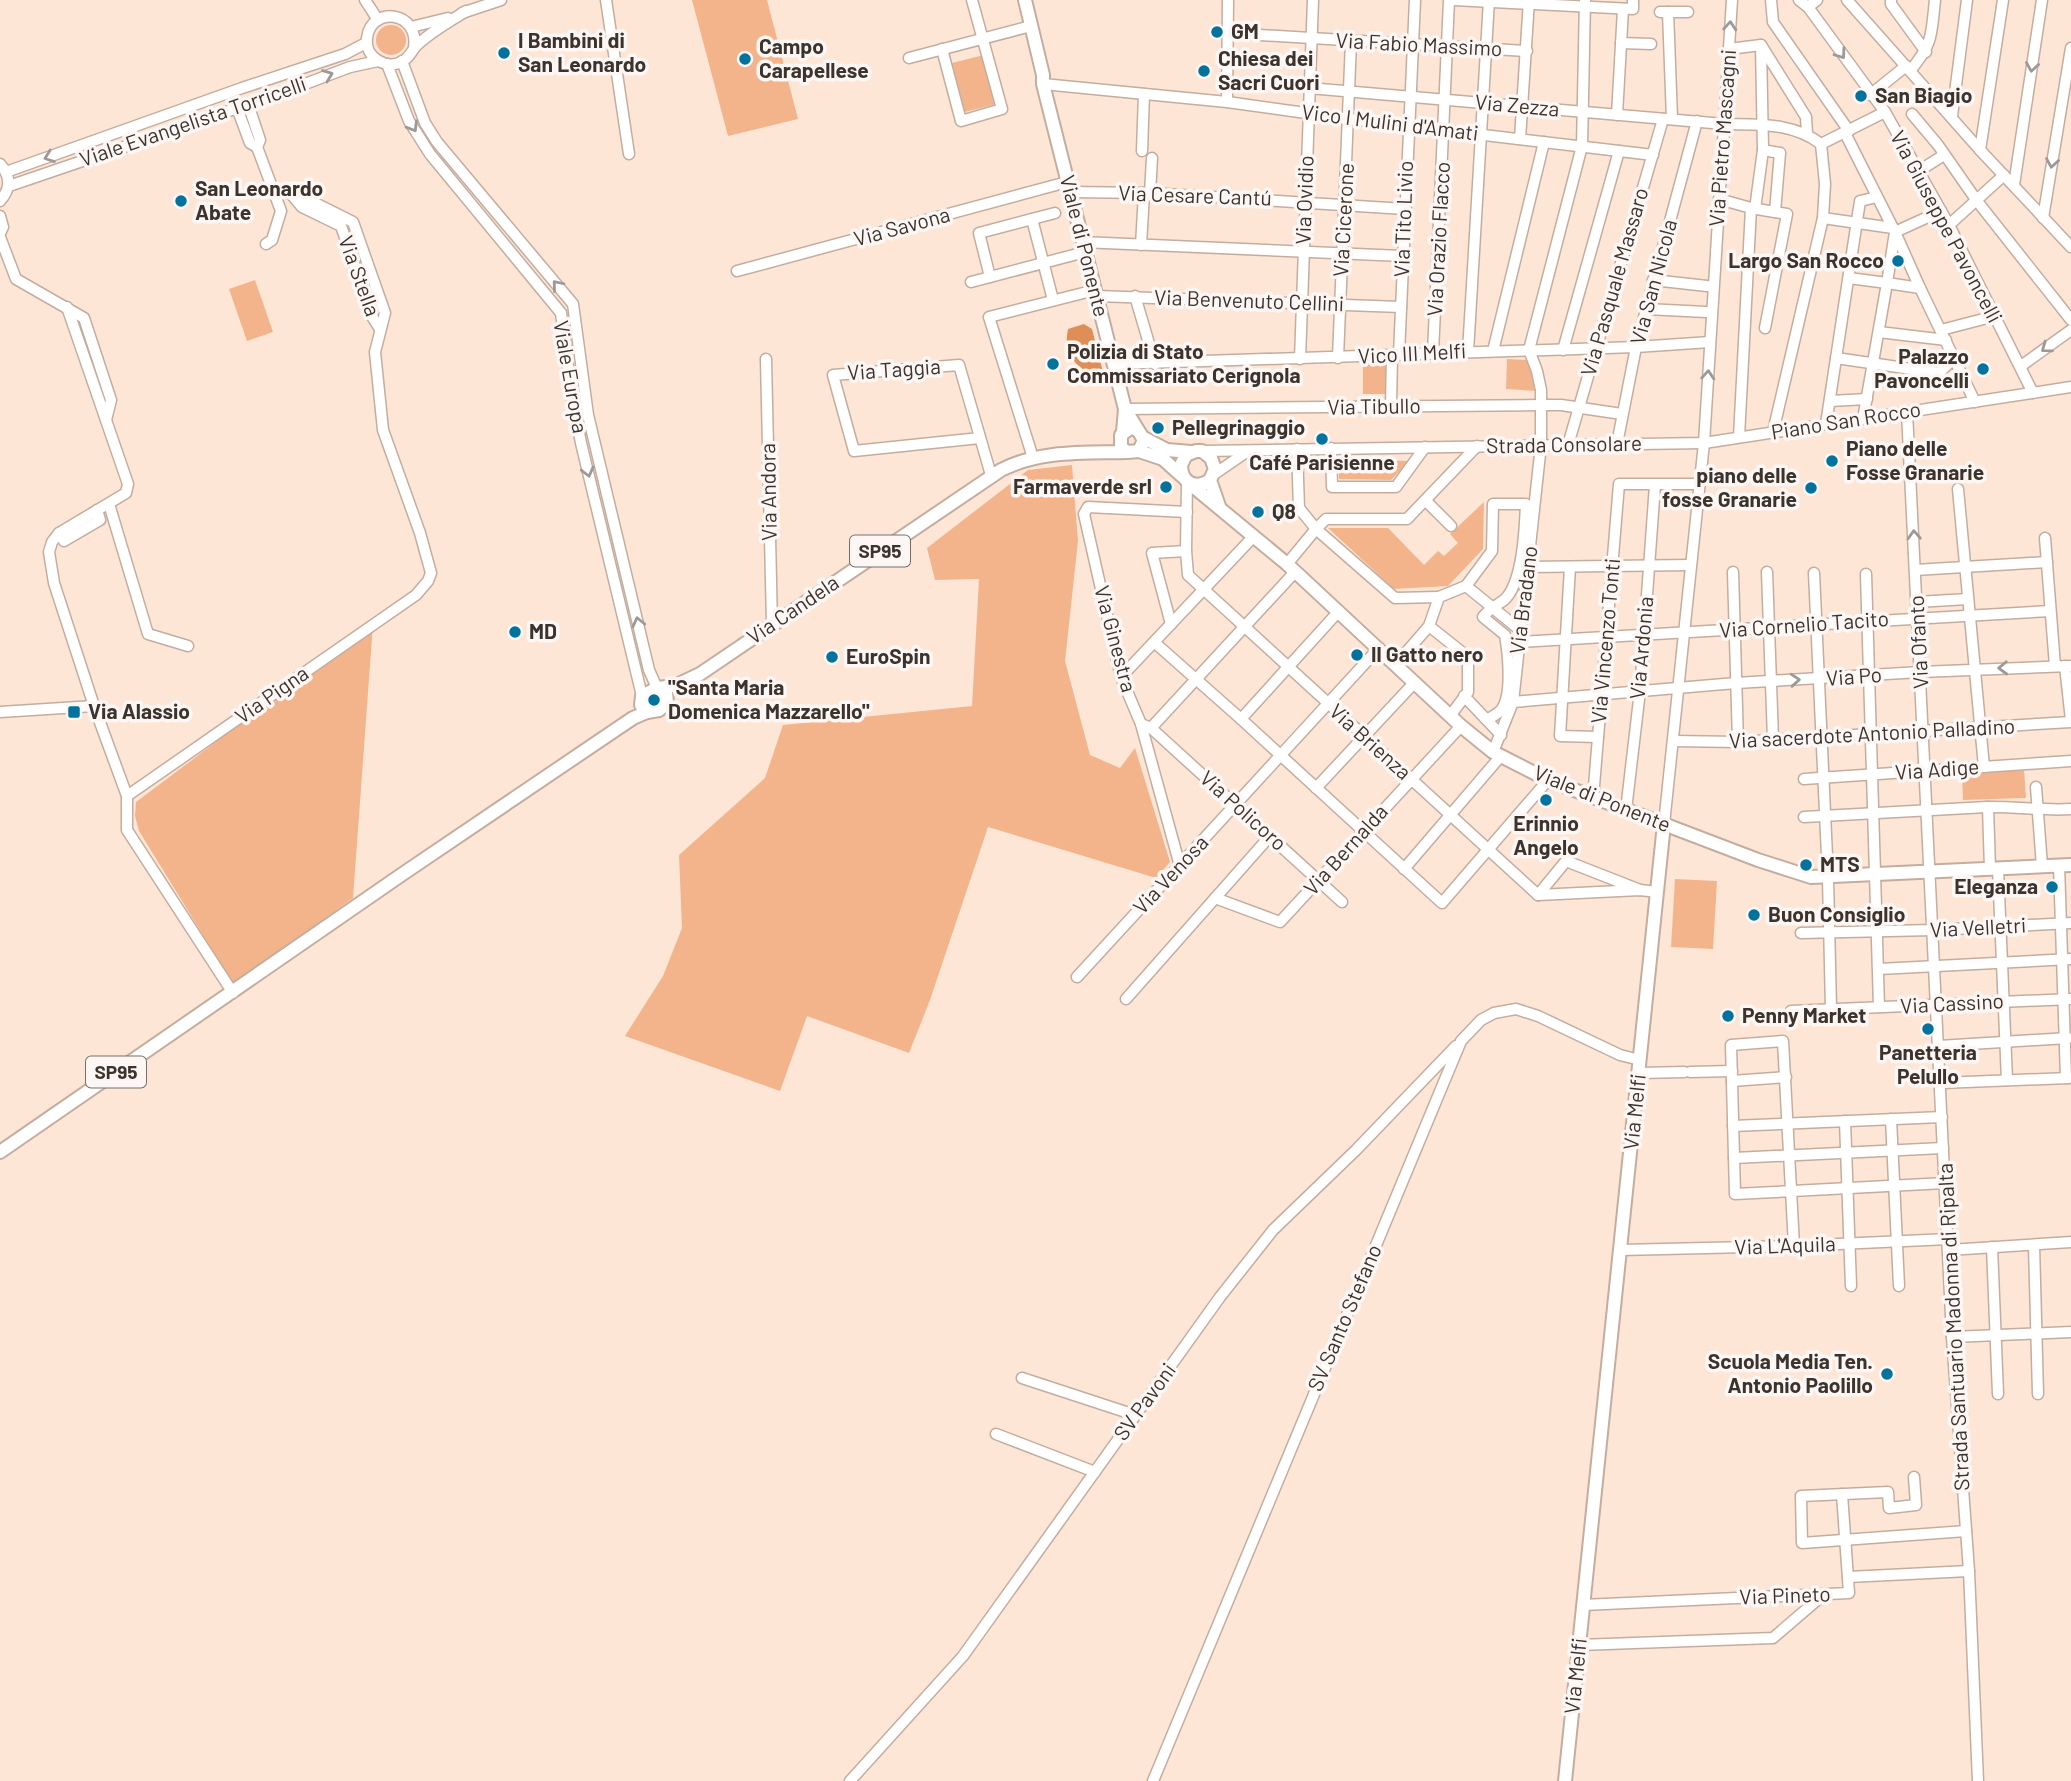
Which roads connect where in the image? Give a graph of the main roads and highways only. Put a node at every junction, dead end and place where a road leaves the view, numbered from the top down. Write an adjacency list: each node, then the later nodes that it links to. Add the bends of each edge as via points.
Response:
1 (1016, 0): 3 (main road, Viale di Ponente)
2 (1025, 0): 3 (main road, Viale di Ponente)
3 (1028, 27): 4 (main road, Viale di Ponente)
4 (1125, 409): 5 (main road, Viale di Ponente); 6 (main road, Viale di Ponente)
5 (1121, 435): 6 (main road, via 1130,428); 6 (main road, via 1121,447); 7 (main road, Via Candela / SP95, via 1111,447)
6 (1137, 443): 7 (main road, Via Candela / SP95); 8 (main road); 10 (main road, Viale di Ponente, via 1163,458)
7 (1096, 452): 12 (main road, Via Candela / SP95, via 1032,458 991,475 700,674)
8 (1196, 452): 9 (main road, via 1211,458); 10 (main road, via 1181,465)
9 (1212, 477): 10 (main road, via 1200,485); 11 (main road)
10 (1186, 480): 11 (main road, Viale di Ponente)
11 (1220, 510): 14 (main road, Viale di Ponente, via 1497,754 1548,780)
12 (662, 691): 13 (main road, Via Candela / SP95); 13 (main road, Via Candela / SP95, via 666,704 662,709)
13 (643, 704): 16 (main road, Via Candela / SP95, via 633,718)
14 (1664, 824): 15 (main road, Viale di Ponente, via 1811,877); 17 (main road, Via Melfi)
15 (2065, 865)
16 (0, 1152)
17 (1565, 1781)

